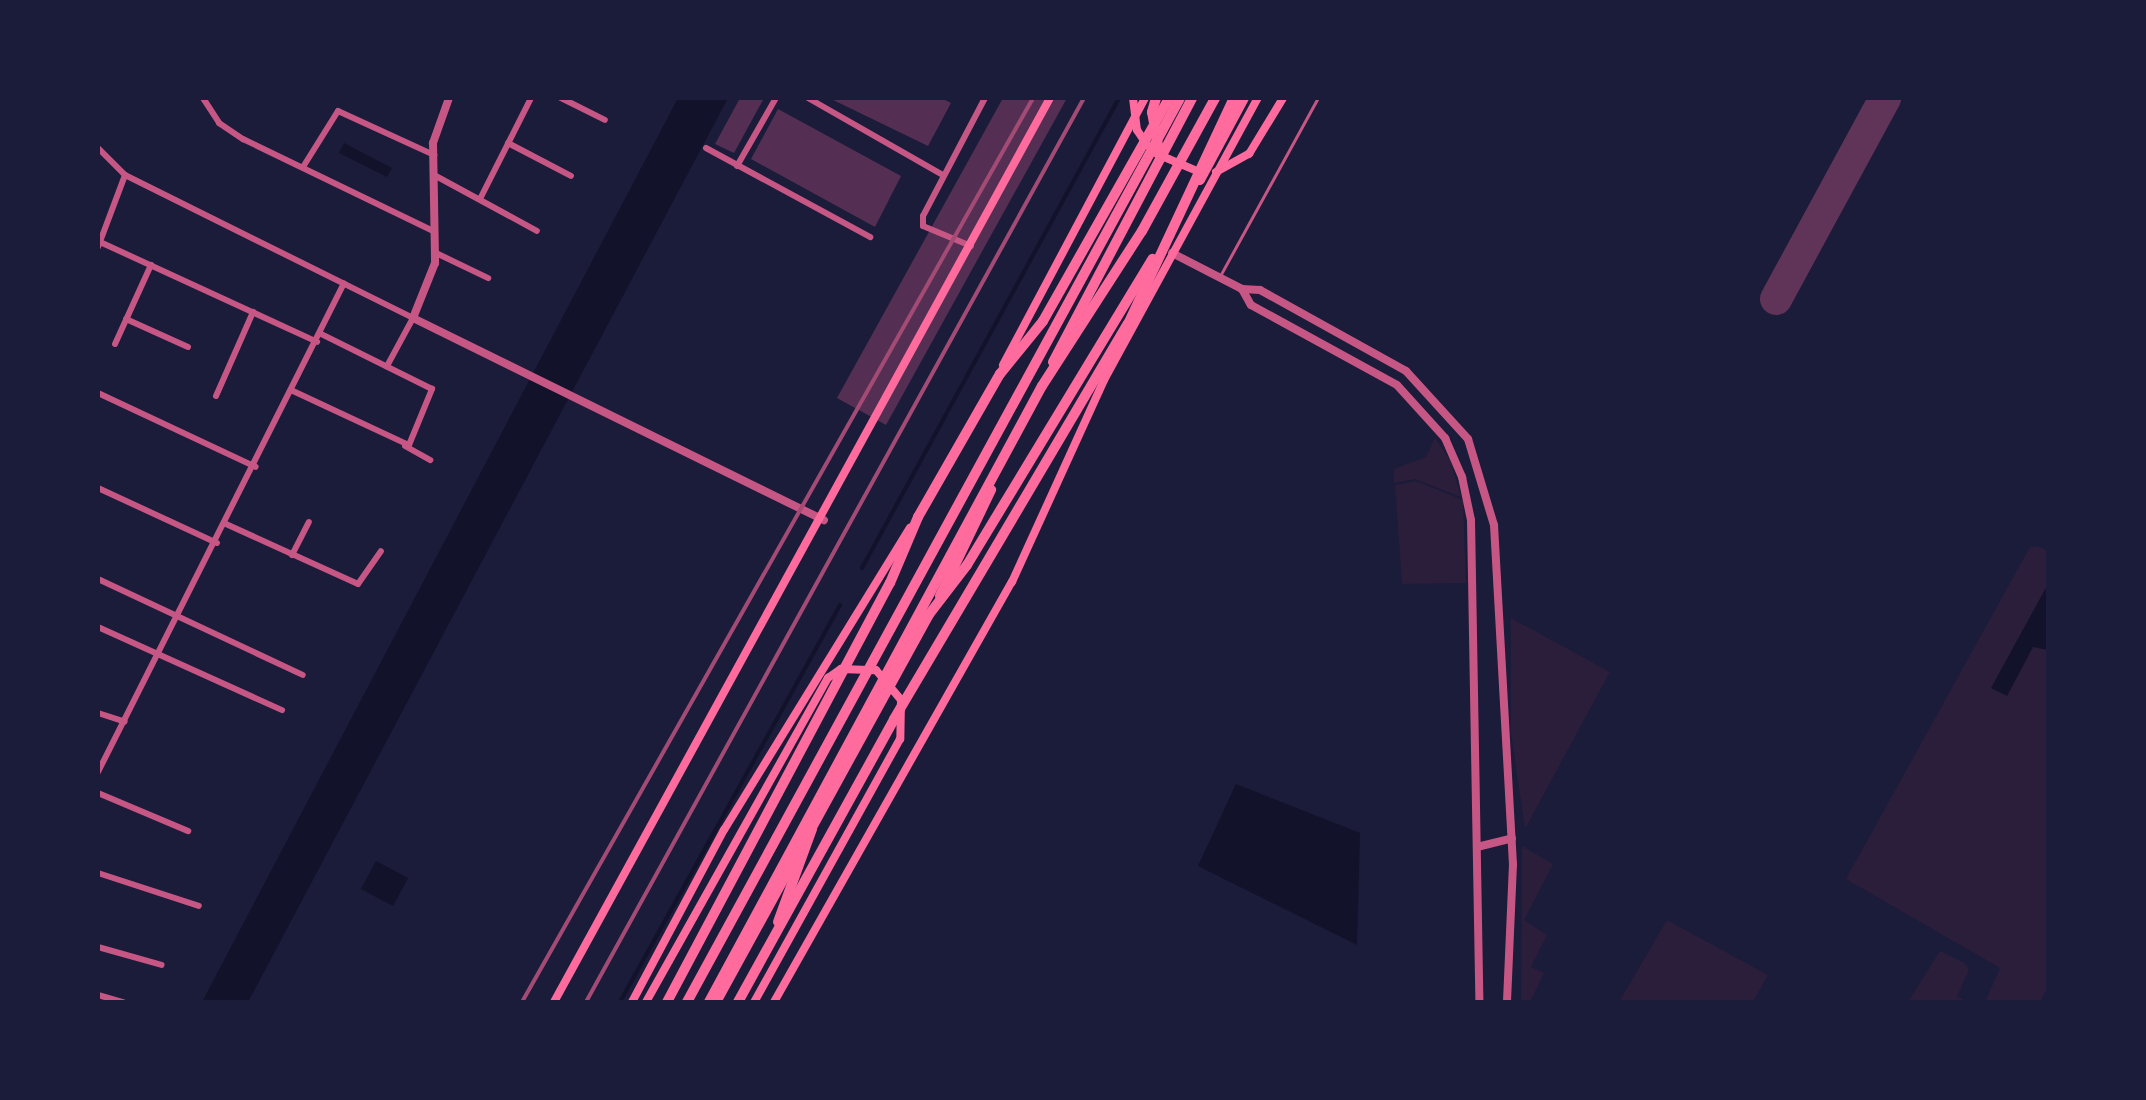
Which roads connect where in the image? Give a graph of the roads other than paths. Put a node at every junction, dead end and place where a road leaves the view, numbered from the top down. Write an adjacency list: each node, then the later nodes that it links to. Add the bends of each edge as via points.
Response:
1 (203, 98): 28 (street, via 229,130)
2 (449, 98): 25 (street, via 436,122)
3 (531, 98): 22 (street)
4 (561, 98): 21 (street)
5 (776, 98): 27 (street)
6 (808, 98): 31 (street)
7 (986, 98): 31 (street)
8 (1050, 98): 38 (main road)
9 (1133, 98): 26 (main road, via 1137,130)
10 (1145, 98): 53 (main road, via 1026,313)
11 (1156, 98): 26 (highway)
12 (1169, 98): 53 (highway, via 1042,321)
13 (1180, 98): 98 (highway)
14 (1192, 98): 83 (highway, via 1084,298 940,596)
15 (1215, 98): 75 (highway, via 1142,231 1042,386)
16 (1234, 98): 90 (highway, via 1128,324 894,719)
17 (1244, 98): 75 (highway, via 1174,226 967,565)
18 (1258, 98): 40 (main road)
19 (1283, 98): 26 (main road, via 1236,166 1194,174)
20 (1318, 98): 43 (lane)
21 (605, 120)
22 (508, 143): 32 (street); 33 (street)
23 (98, 148): 29 (street)
24 (706, 148): 27 (street)
25 (434, 155): 28 (street, via 338,111); 30 (street)
26 (1160, 156)
27 (737, 166): 36 (street)
28 (302, 168): 35 (street)
29 (124, 175): 37 (street); 44 (street)
30 (434, 175): 33 (street); 35 (street)
31 (943, 175): 38 (street, via 923,226)
32 (571, 176)
33 (479, 199): 34 (street)
34 (537, 231)
35 (435, 232): 39 (street)
36 (870, 238)
37 (99, 245): 41 (street)
38 (970, 246): 66 (main road)
39 (436, 253): 42 (street); 47 (street)
40 (1172, 253): 43 (street); 102 (main road, via 1104,380 1012,582)
41 (150, 265): 46 (street); 48 (street)
42 (488, 278)
43 (1220, 278): 45 (street)
44 (344, 283): 47 (street); 49 (street)
45 (1242, 289): 57 (street, via 1260,290 1406,370); 58 (street, via 1251,305 1397,385)
46 (253, 312): 49 (street); 56 (street)
47 (413, 318): 52 (street); 66 (street)
48 (126, 320): 50 (street); 51 (street)
49 (319, 338): 52 (street); 54 (street)
50 (115, 344)
51 (188, 348)
52 (387, 366): 59 (street, via 432,389)
53 (1000, 374): 65 (highway)
54 (294, 391): 59 (street); 61 (street)
55 (98, 393): 61 (street)
56 (216, 396)
57 (1462, 428): 58 (street); 63 (street)
58 (1445, 438): 64 (street)
59 (405, 446): 60 (street)
60 (430, 460)
61 (256, 467): 68 (street)
62 (98, 488): 69 (street)
63 (1488, 489): 64 (street); 85 (street)
64 (1467, 496): 86 (street)
65 (918, 517): 95 (main road, via 734,813); 97 (highway, via 890,584)
66 (824, 520): 94 (main road)
67 (309, 522): 71 (street)
68 (226, 524): 69 (street); 71 (street)
69 (216, 543): 73 (street)
70 (381, 551): 71 (street, via 358,584)
71 (292, 555)
72 (98, 579): 73 (street)
73 (179, 616): 76 (street); 77 (street)
74 (98, 627): 76 (street)
75 (906, 645): 99 (highway)
76 (159, 654): 78 (street); 80 (street)
77 (303, 674)
78 (282, 710)
79 (98, 713): 80 (street)
80 (124, 722): 81 (street)
81 (98, 771)
82 (98, 793): 84 (street)
83 (812, 830): 90 (highway); 99 (highway)
84 (188, 832)
85 (1512, 838): 86 (street); 104 (street)
86 (1477, 847): 103 (street)
87 (98, 873): 88 (street)
88 (199, 906)
89 (98, 947): 91 (street)
90 (768, 951): 100 (highway)
91 (162, 965)
92 (98, 995): 93 (street)
93 (124, 1002)
94 (554, 1002)
95 (632, 1002)
96 (646, 1002): 101 (main road, via 828,678 841,669 876,670 901,700 900,739)
97 (667, 1002)
98 (687, 1002)
99 (712, 1002)
100 (738, 1002)
101 (754, 1002)
102 (774, 1002)
103 (1479, 1002)
104 (1506, 1002)

